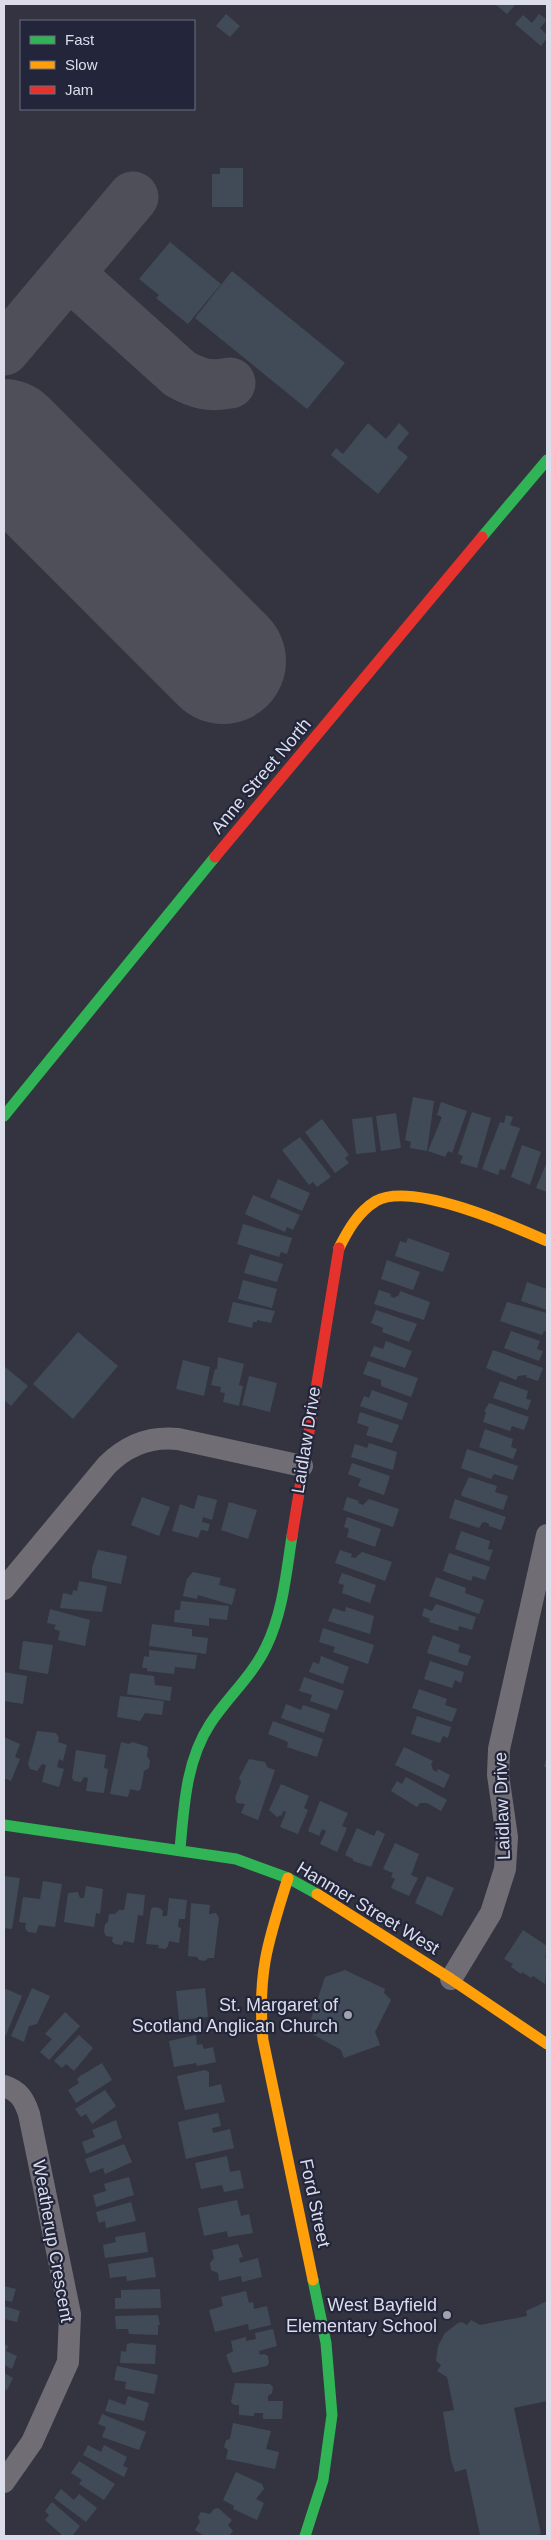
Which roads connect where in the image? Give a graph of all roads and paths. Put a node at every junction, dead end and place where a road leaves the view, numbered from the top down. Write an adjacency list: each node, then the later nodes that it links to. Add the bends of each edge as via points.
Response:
1 (547, 460): 2 (street, Anne Street North, via 169,912)
2 (4, 1116)
3 (547, 1241): 4 (street, Laidlaw Drive, via 421,1196 387,1197 356,1216 338,1249)
4 (302, 1466): 6 (street, via 178,1439 163,1437 139,1442 106,1465); 8 (street, Laidlaw Drive, via 280,1611 269,1642 256,1665 200,1743 191,1767)
5 (547, 1535): 10 (street, Laidlaw Drive, via 498,1749 498,1775 507,1837 504,1869 490,1912)
6 (4, 1589)
7 (4, 1825): 8 (street, Hanmer Street West)
8 (180, 1849): 9 (street, Hanmer Street West, via 236,1860)
9 (288, 1878): 10 (street, Hanmer Street West); 14 (street, Ford Street, via 266,1948 260,2014 326,2343 332,2415 323,2480)
10 (451, 1979): 11 (street, Hanmer Street West)
11 (547, 2044)
12 (4, 2086): 13 (street, Weatherup Crescent, via 16,2091 29,2114 70,2314 68,2362 32,2442)
13 (4, 2482)
14 (305, 2536)

